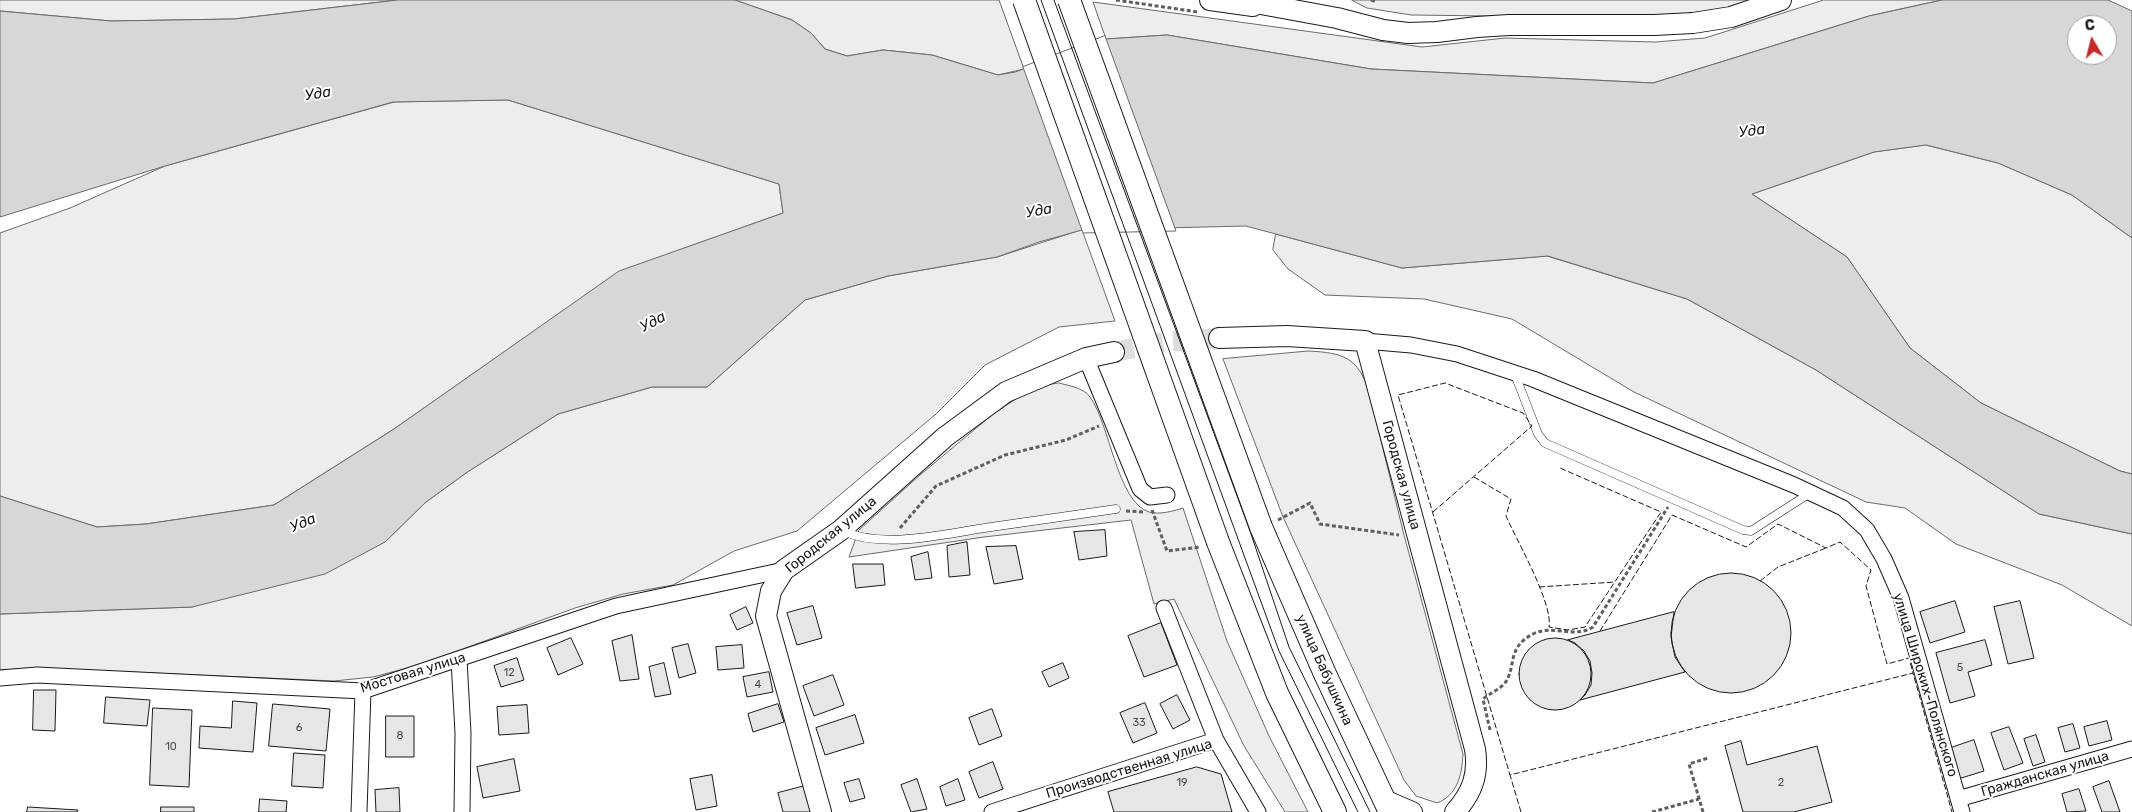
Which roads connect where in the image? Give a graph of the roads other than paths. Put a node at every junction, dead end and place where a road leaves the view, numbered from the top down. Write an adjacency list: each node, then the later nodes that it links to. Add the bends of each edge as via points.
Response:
1 (1024, 0): 32 (main road, bridge, via 1212,544 1277,693)
2 (1070, 0): 25 (main road, улица Бабушкина, bridge, via 1266,525 1325,674)
3 (1210, 0): 7 (street)
4 (1240, 0): 7 (street)
5 (1311, 0): 7 (street)
6 (1781, 0): 7 (street, via 1731,17 1664,25 1509,25 1408,33)
7 (1337, 18)
8 (1219, 338): 9 (street, via 1287,336)
9 (1365, 342): 12 (street, улица Широких-Полянского, via 1411,345 1457,354); 26 (street, Городская улица, via 1417,536 1483,743 1477,772)
10 (1114, 352): 11 (street, Городская улица)
11 (1086, 358): 14 (street, via 1140,489 1150,497); 16 (street, Городская улица, via 1006,392 945,437)
12 (1514, 372): 13 (street, улица Широких-Полянского); 13 (lane, via 1540,439 1747,531 1752,531)
13 (1810, 493): 24 (street, улица Широких-Полянского, via 1843,508 1867,530 1884,558 1901,598)
14 (1167, 495)
15 (1116, 509): 16 (lane, via 919,537 886,539 854,536)
16 (841, 530): 17 (street, Городская улица)
17 (784, 570): 19 (street, Мостовая улица, via 616,606); 29 (street, Городская улица, via 771,591 766,616)
18 (1164, 608): 22 (street)
19 (458, 660): 21 (street, Мостовая улица); 28 (street, via 463,733)
20 (0, 678): 21 (street, Мостовая улица, via 37,674)
21 (363, 691): 27 (street)
22 (1216, 740): 30 (street, Производственная улица); 31 (street, Производственная улица)
23 (2132, 750): 24 (street, Гражданская улица)
24 (1960, 805)
25 (1387, 806): 33 (street)
26 (1460, 806): 34 (street)
27 (359, 812)
28 (462, 812)
29 (821, 812)
30 (992, 812)
31 (1258, 812)
32 (1335, 812)
33 (1412, 812)
34 (1441, 812)

